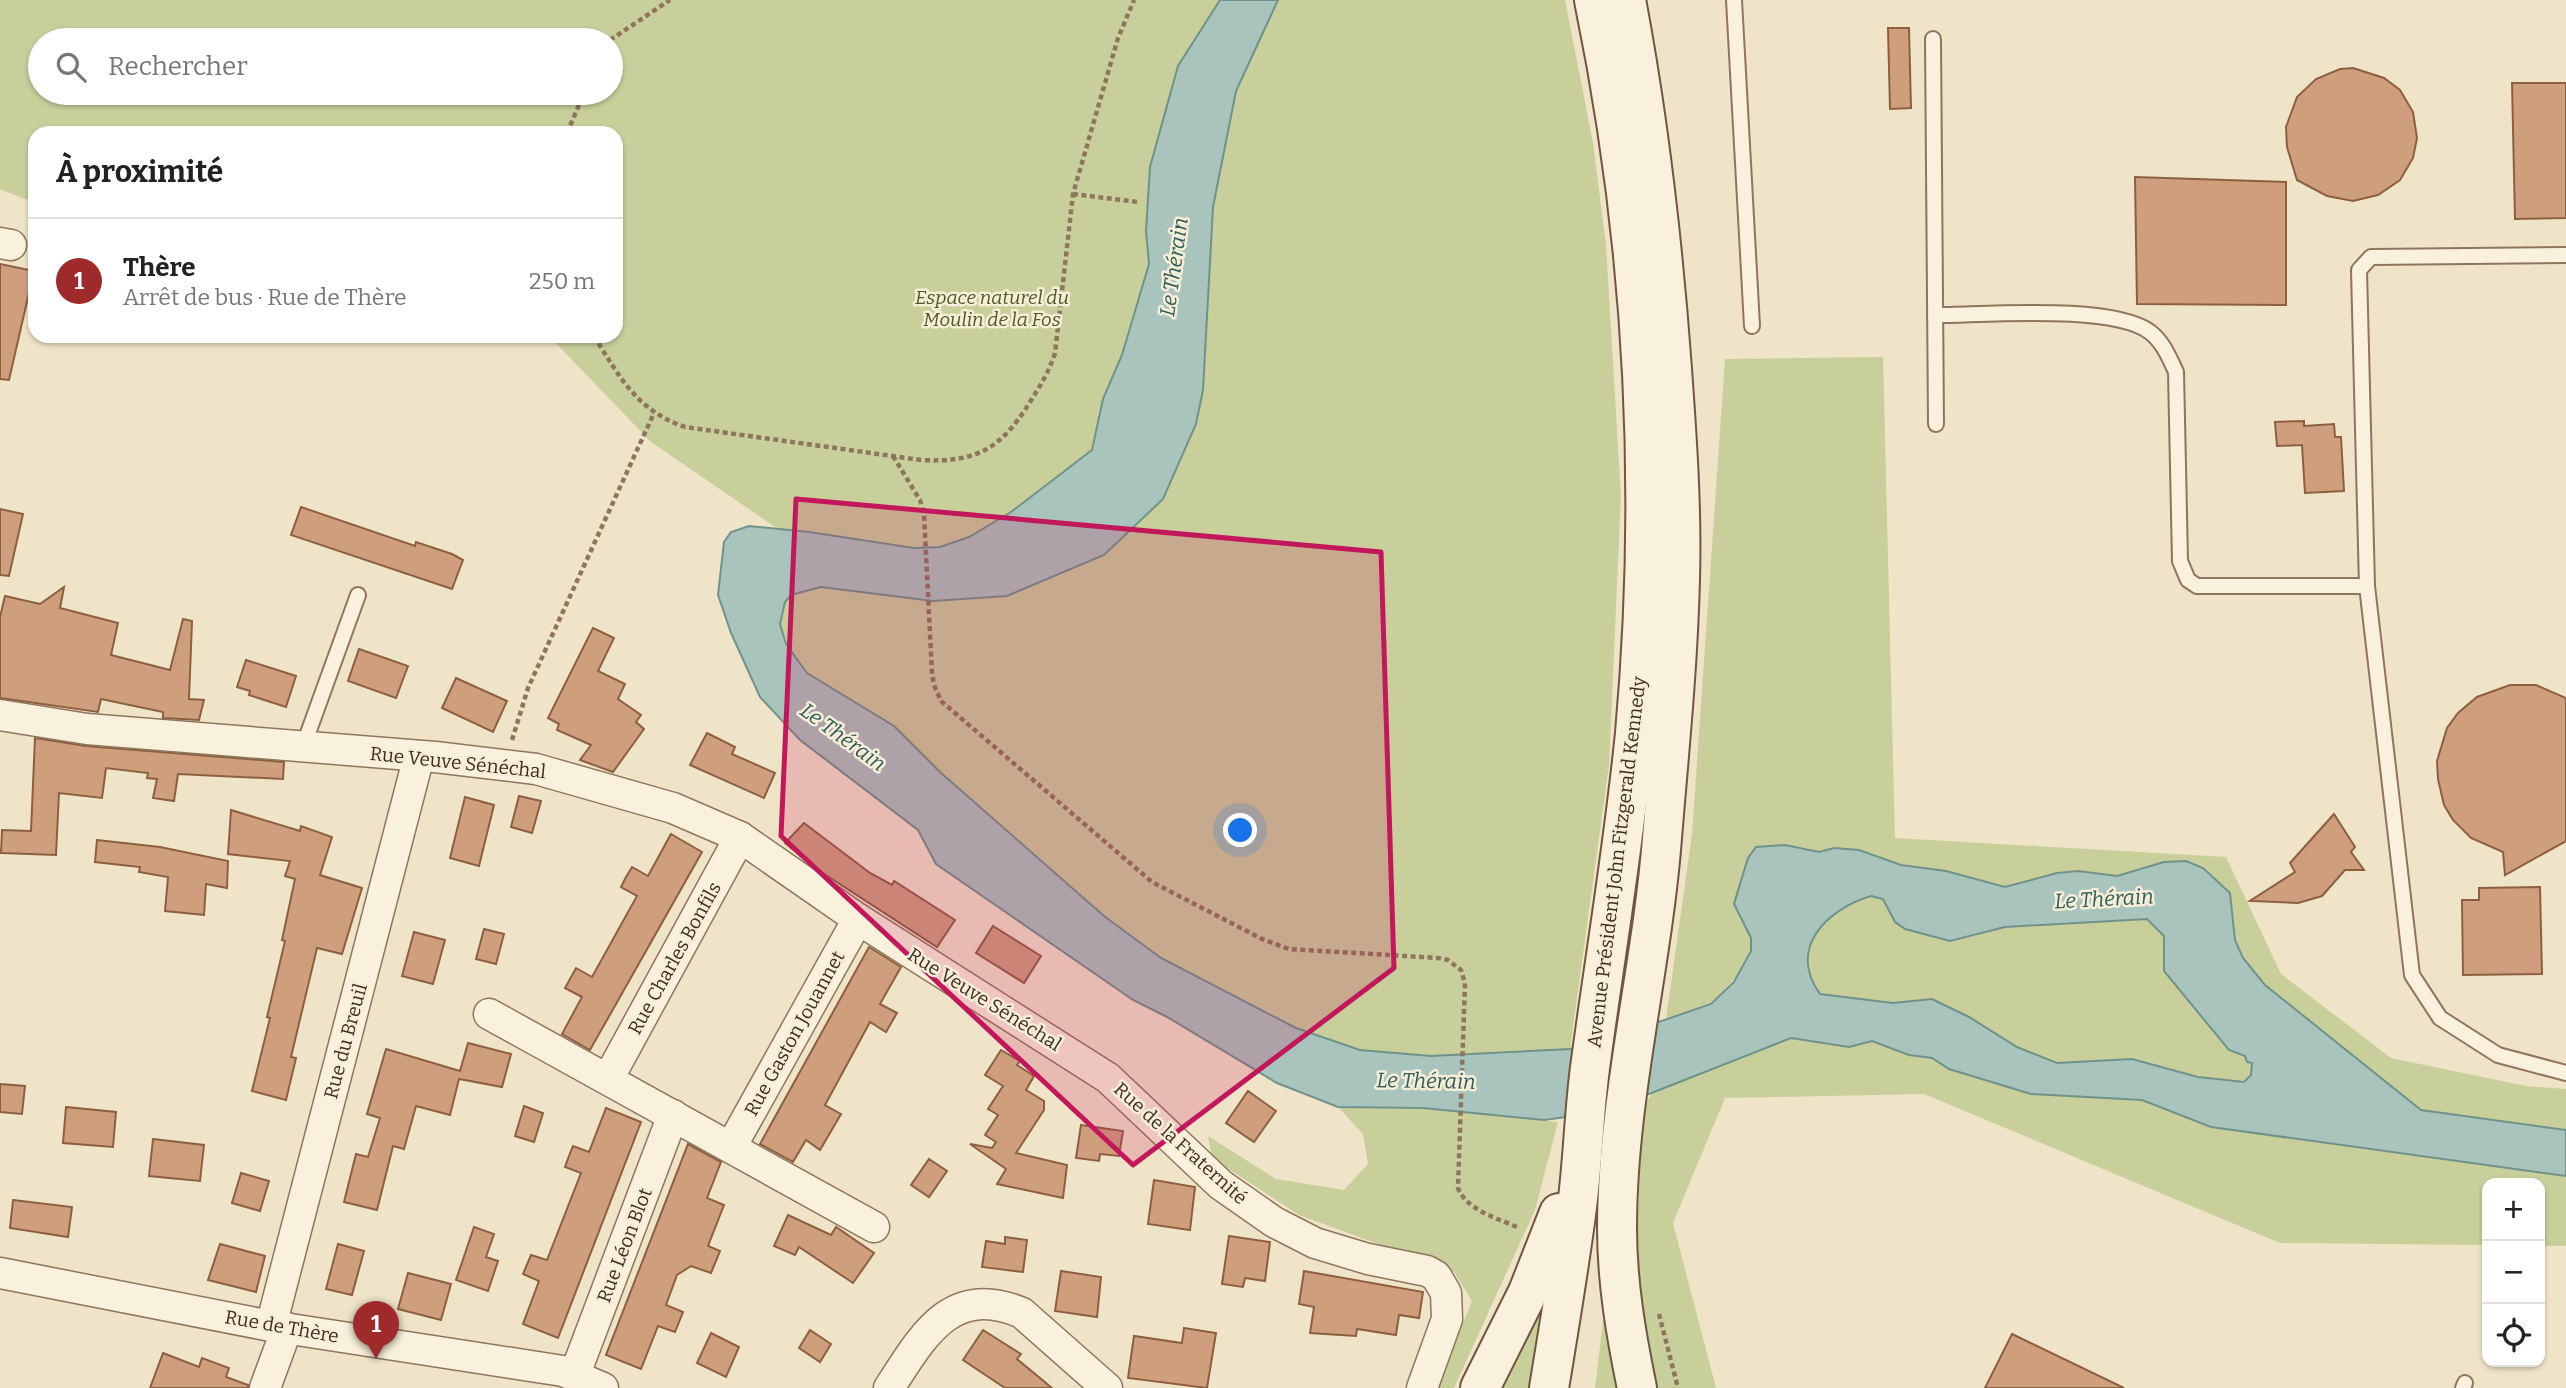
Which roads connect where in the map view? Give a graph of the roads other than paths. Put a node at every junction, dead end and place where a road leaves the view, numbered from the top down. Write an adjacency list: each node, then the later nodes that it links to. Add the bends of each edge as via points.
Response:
1 (1594, 0): 17 (main road, Avenue Président John Fitzgerald Kennedy, via 1619,137 1635,262 1647,473)
2 (1626, 0): 17 (main road, Avenue Président John Fitzgerald Kennedy, via 1642,82 1662,251 1678,453 1680,579 1670,726)
3 (1734, 0): 7 (lane)
4 (1933, 39): 6 (lane)
5 (2566, 255): 9 (lane, via 2371,257 2359,270)
6 (1935, 315): 8 (lane); 9 (lane, via 2106,315 2149,331 2166,349 2176,372 2180,561 2188,580 2197,586)
7 (1752, 326)
8 (1936, 424)
9 (2367, 586): 19 (lane, via 2412,975 2440,1018 2498,1055)
10 (358, 595): 12 (lane)
11 (0, 715): 12 (street, Rue Veuve Sénéchal, via 87,729)
12 (303, 747): 13 (street, Rue Veuve Sénéchal)
13 (419, 756): 14 (street, Rue Veuve Sénéchal, via 560,774 673,808); 26 (street, Rue du Breuil)
14 (740, 837): 15 (street, Rue Veuve Sénéchal); 20 (street, Rue Charles Bonfils)
15 (858, 919): 18 (street, Rue Veuve Sénéchal); 23 (street, Rue Gaston Jouannet)
16 (489, 1014): 20 (street)
17 (1618, 1031): 22 (main road, Avenue Président John Fitzgerald Kennedy)
18 (1090, 1066): 32 (street, Rue de la Fraternité, via 1134,1100 1221,1185 1273,1222 1315,1242 1436,1276 1446,1293 1447,1319)
19 (2566, 1073)
20 (608, 1079): 21 (street)
21 (673, 1115): 23 (street); 27 (street, Rue Léon Blot)
22 (1606, 1123): 33 (main road); 34 (main road, Avenue Président John Fitzgerald Kennedy, via 1577,1207); 35 (main road, Avenue Président John Fitzgerald Kennedy); 36 (main road, via 1618,1199 1622,1307)
23 (731, 1147): 24 (street)
24 (874, 1227)
25 (0, 1273): 26 (street, Rue de Thère)
26 (279, 1327): 27 (street, Rue de Thère); 28 (street, Rue du Breuil)
27 (575, 1374): 29 (street, Rue de Thère)
28 (265, 1388)
29 (603, 1388)
30 (889, 1388): 31 (street, via 934,1322 956,1310 984,1305 1022,1313)
31 (1107, 1388)
32 (1422, 1388)
33 (1480, 1388)
34 (1549, 1388)
35 (1575, 1388)
36 (1637, 1388)

